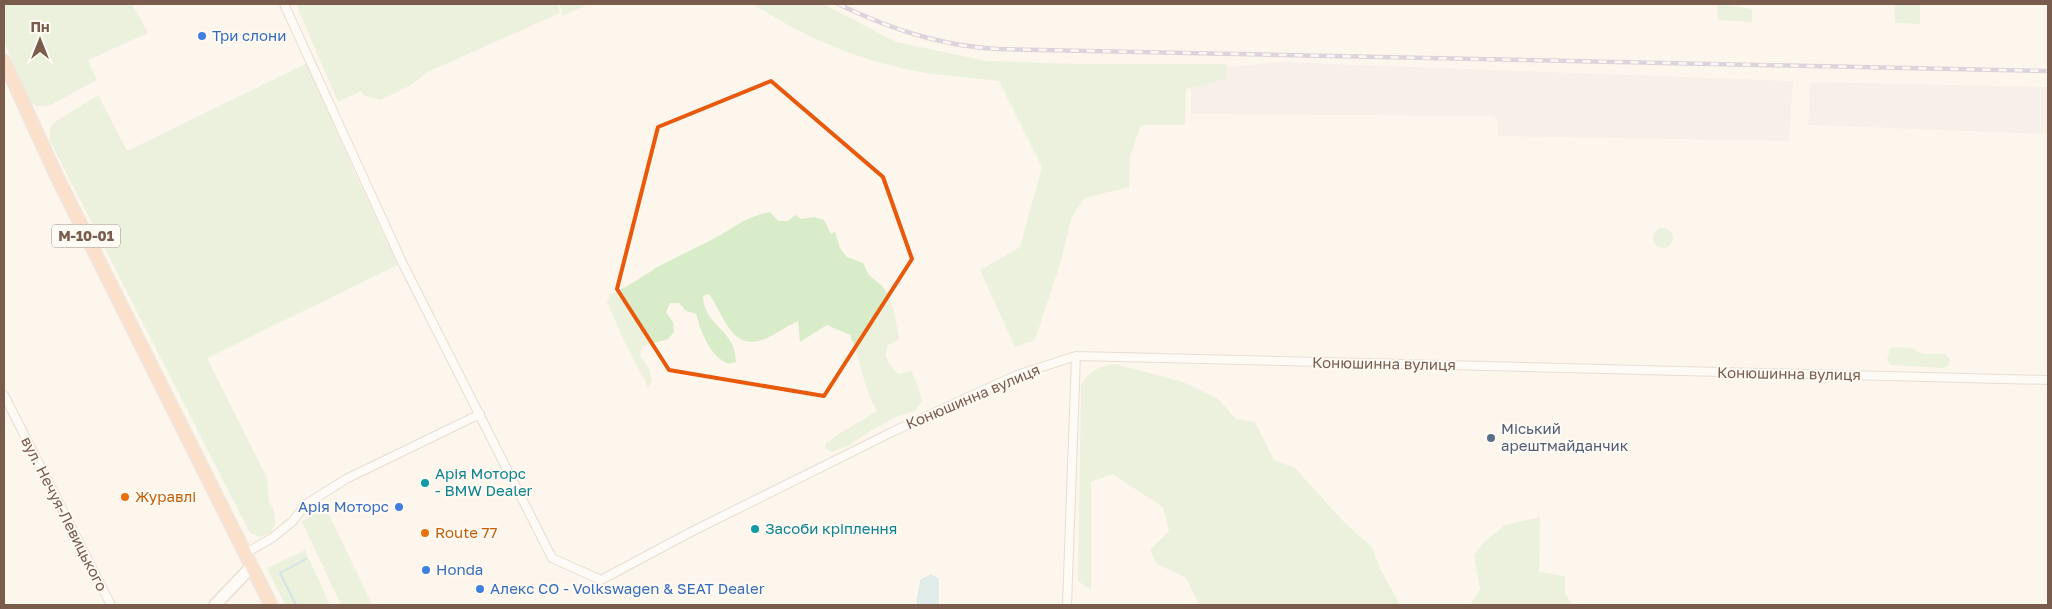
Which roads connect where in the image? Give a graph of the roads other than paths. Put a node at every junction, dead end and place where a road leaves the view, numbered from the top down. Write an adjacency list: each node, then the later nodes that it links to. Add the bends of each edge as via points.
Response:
1 (284, 4): 6 (street, via 402,262)
2 (4, 61): 7 (highway, М-10-01, via 58,180)
3 (1076, 356): 4 (street, Конюшинна вулиця); 6 (street, Конюшинна вулиця, via 1017,375 894,431 601,580 552,558); 12 (street)
4 (2048, 380)
5 (4, 395): 9 (street, вул. Нечуя-Левицького)
6 (480, 414): 7 (street, via 346,479 305,505 293,521)
7 (246, 553): 8 (highway, М-10-01)
8 (252, 566): 10 (main road); 11 (highway, М-10-01)
9 (111, 605)
10 (215, 605)
11 (271, 605)
12 (1067, 605)

